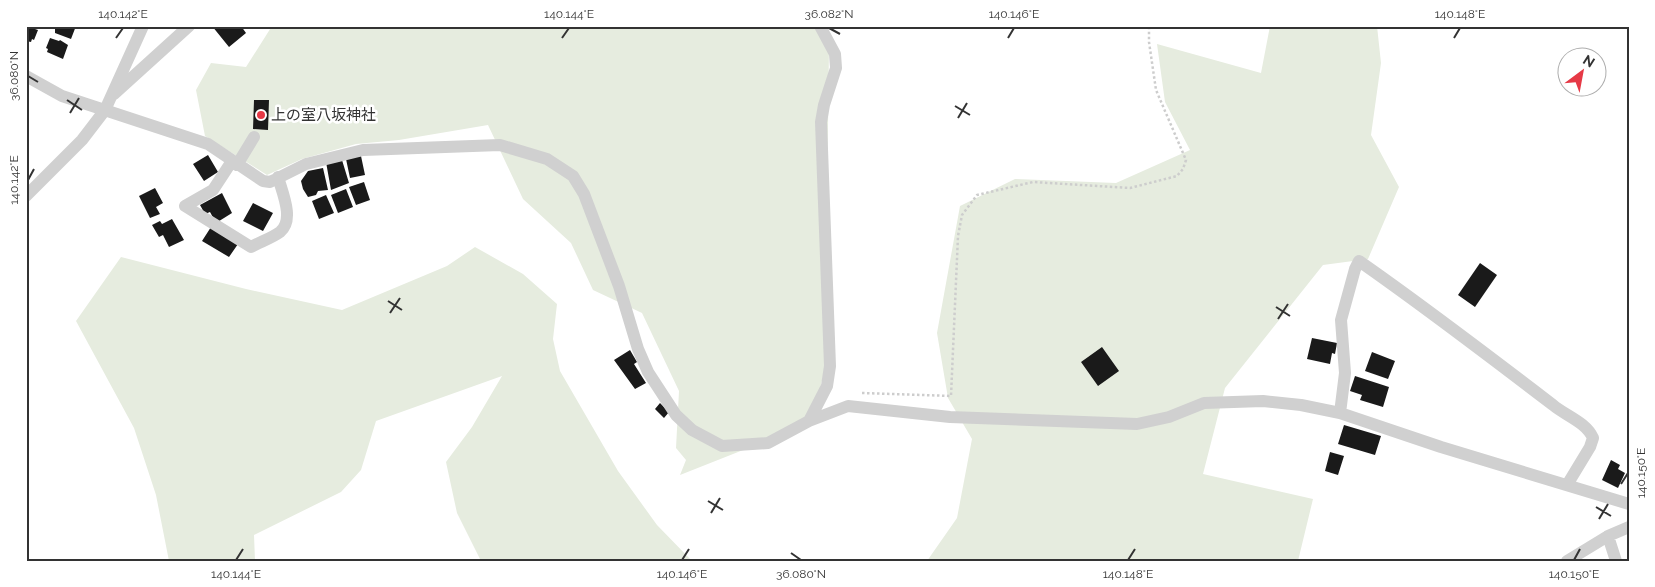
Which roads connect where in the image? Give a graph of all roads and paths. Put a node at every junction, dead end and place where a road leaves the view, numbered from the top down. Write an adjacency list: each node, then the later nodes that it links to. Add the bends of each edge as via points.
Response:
1 (143, 26): 6 (street)
2 (189, 26): 6 (street)
3 (820, 26): 14 (street, via 836,54 836,68 821,122 830,366 827,386)
4 (1149, 26): 12 (path, via 1156,90 1186,160 1183,169 1177,176 1130,188 1034,182 977,195 962,215 958,236 951,396)
5 (26, 76): 7 (street, via 62,96)
6 (111, 97): 7 (street)
7 (105, 110): 9 (street, via 208,144); 11 (street, via 82,140)
8 (254, 137): 9 (street)
9 (235, 163): 10 (street, via 263,181); 10 (street, via 214,190 185,206 251,247 281,231 284,225 287,216)
10 (278, 178): 14 (street, via 306,164 363,150 500,145 547,159 573,176 584,194 619,286 638,349 648,372 676,415 692,430 722,446 768,443)
11 (26, 196)
12 (858, 393)
13 (1340, 413): 14 (street, via 1263,401 1204,403 1169,417 1137,424 950,417 848,406); 15 (street); 15 (street, via 1345,373 1341,320 1359,261 1586,428 1593,438)
14 (809, 420)
15 (1568, 485): 16 (street)
16 (1629, 504)
17 (1629, 527): 18 (street)
18 (1608, 536): 19 (street); 20 (street)
19 (1567, 561)
20 (1616, 561)

